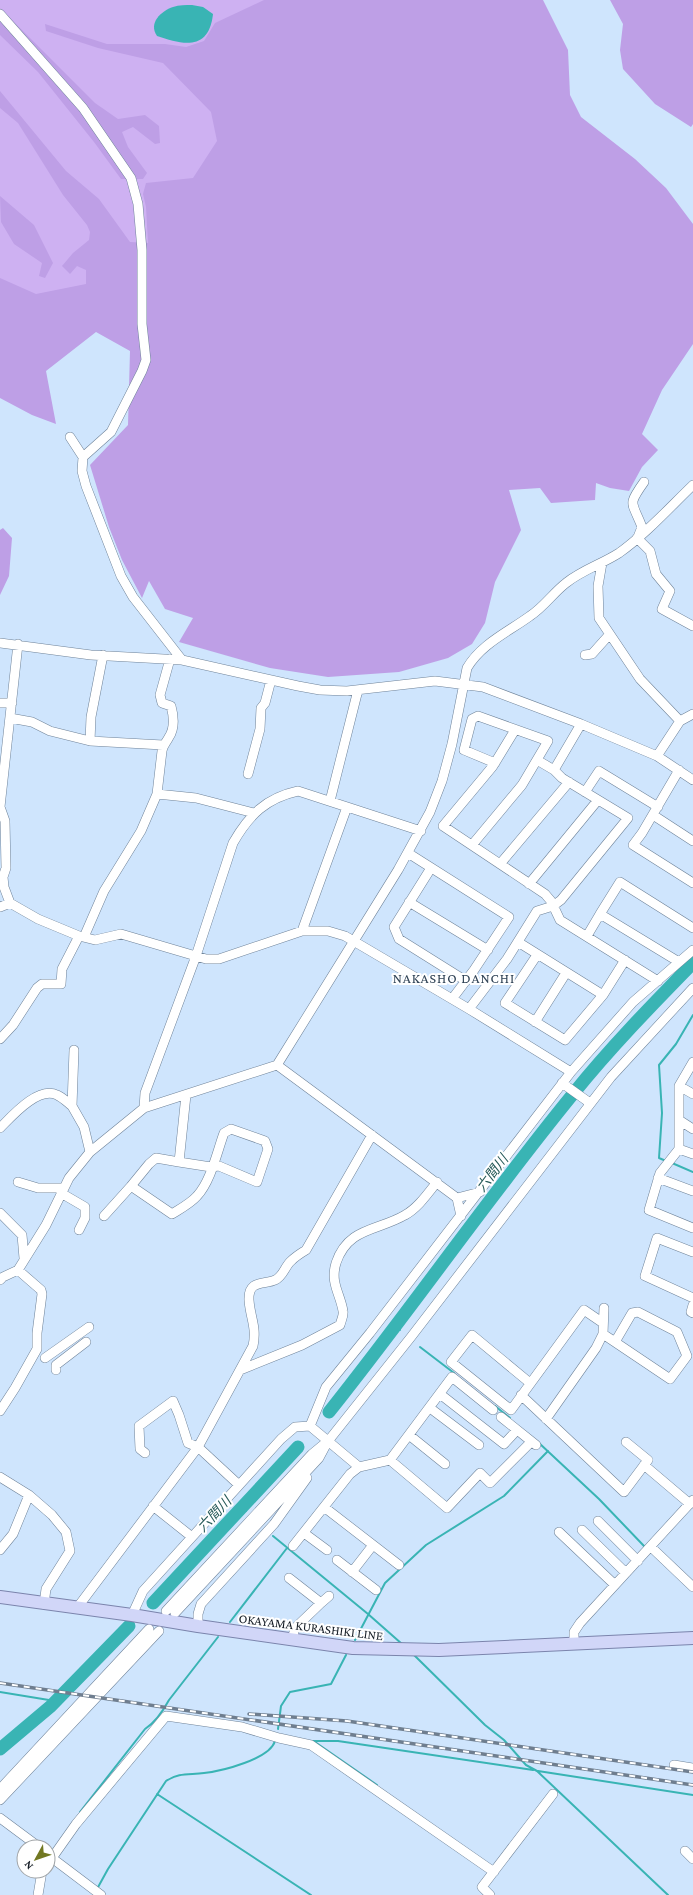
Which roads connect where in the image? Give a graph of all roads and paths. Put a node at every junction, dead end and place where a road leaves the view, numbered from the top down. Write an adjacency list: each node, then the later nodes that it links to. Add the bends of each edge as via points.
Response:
1 (0, 14): 3 (street, via 83,108 131,178 138,204 142,250 142,324 146,360 111,432)
2 (70, 437): 3 (street)
3 (83, 457): 15 (street, via 82,471 86,486 121,576 133,597)
4 (644, 482): 6 (street, via 633,498 632,506 642,527)
5 (693, 485): 6 (street)
6 (637, 538): 7 (street); 8 (street, via 650,551 656,574 670,591 662,609)
7 (602, 563): 9 (street, via 598,586 598,611 599,618); 17 (street, via 565,584 531,616 481,651 467,668)
8 (693, 626)
9 (610, 635): 12 (street, via 592,654); 23 (street, via 640,679)
10 (0, 642): 11 (street)
11 (18, 644): 13 (street, via 52,651); 20 (street)
12 (585, 654)
13 (103, 655): 14 (street); 27 (street, via 91,717)
14 (170, 659): 15 (street); 28 (street, via 160,695 162,703 171,706 174,717 169,738)
15 (182, 660): 16 (street)
16 (271, 680): 18 (street, via 320,690); 34 (street, via 265,703 261,708 260,729)
17 (463, 684): 18 (street, via 435,681); 24 (street, via 483,687); 45 (street, via 442,781)
18 (358, 690): 40 (street)
19 (0, 703): 20 (street)
20 (12, 703): 22 (street)
21 (693, 714): 23 (street)
22 (10, 718): 26 (street); 27 (street, via 32,722 50,732)
23 (680, 722): 29 (street)
24 (581, 724): 29 (street); 32 (street)
25 (515, 730): 30 (street, via 548,741); 31 (street); 31 (street, via 478,716 472,719 464,750)
26 (4, 734): 54 (street, via 0,807 5,821 4,887)
27 (90, 741): 28 (street)
28 (163, 745): 38 (street)
29 (657, 756): 33 (street)
30 (537, 760): 32 (street); 47 (street, via 522,785)
31 (495, 763): 47 (street, via 443,826)
32 (554, 770): 36 (street)
33 (680, 770): 35 (street); 42 (street)
34 (248, 774)
35 (693, 780)
36 (569, 782): 37 (street); 49 (street)
37 (585, 792): 39 (street); 42 (street, via 599,770)
38 (157, 794): 43 (street, via 196,798); 61 (street, via 141,832 104,891)
39 (598, 800): 52 (street); 55 (street, via 628,818 561,900)
40 (330, 801): 41 (street); 43 (street, via 298,791 283,794)
41 (347, 807): 45 (street); 59 (street)
42 (658, 807): 44 (street)
43 (254, 813): 67 (street, via 233,843)
44 (653, 815): 46 (street); 51 (street, via 633,845)
45 (421, 831): 48 (street)
46 (693, 841)
47 (472, 845): 49 (street)
48 (408, 854): 50 (street); 62 (street)
49 (500, 864): 52 (street)
50 (431, 868): 53 (street); 64 (street, via 509,917)
51 (693, 883)
52 (529, 884): 55 (street, via 545,894)
53 (409, 902): 64 (street); 72 (street, via 394,927 399,939)
54 (10, 903): 56 (street); 61 (street, via 38,919)
55 (553, 906): 60 (street, via 560,920); 63 (street, via 537,911)
56 (0, 907)
57 (600, 914): 58 (street, via 620,882); 60 (street); 69 (street)
58 (693, 928)
59 (302, 931): 62 (street, via 328,931); 67 (street, via 219,959)
60 (587, 936): 68 (street)
61 (81, 937): 67 (street, via 95,940 121,934); 78 (street, via 62,969 61,984 42,984 37,988 13,1025)
62 (354, 940): 75 (street); 81 (street)
63 (518, 942): 66 (street); 76 (street)
64 (488, 950): 72 (street)
65 (693, 950): 69 (street)
66 (536, 955): 70 (street); 77 (street, via 505,1003)
67 (196, 956): 89 (street, via 144,1093)
68 (625, 960): 71 (street); 74 (street)
69 (679, 962): 71 (street)
70 (566, 973): 74 (street); 77 (street)
71 (658, 980): 82 (street, via 633,1002)
72 (466, 981): 75 (street)
73 (693, 988): 87 (street)
74 (603, 995): 77 (street, via 565,1040)
75 (452, 999): 76 (street)
76 (469, 1009): 82 (street)
77 (535, 1022)
78 (1, 1036)
79 (74, 1050): 88 (street)
80 (693, 1062): 84 (street)
81 (277, 1065): 86 (street); 93 (street)
82 (571, 1072): 83 (street)
83 (565, 1085): 87 (street); 105 (street)
84 (679, 1086): 85 (street); 90 (street)
85 (693, 1094)
86 (186, 1095): 89 (street); 97 (street)
87 (590, 1103): 139 (street)
88 (72, 1106): 91 (street, via 56,1094 44,1093 32,1099); 95 (street, via 84,1127)
89 (144, 1108): 95 (street)
90 (679, 1120): 92 (street); 94 (street)
91 (0, 1128)
92 (693, 1129)
93 (372, 1135): 101 (street); 127 (street, via 306,1250 290,1261 276,1280 257,1284 250,1290 249,1299 256,1334 253,1346)
94 (679, 1148): 96 (street); 99 (street)
95 (90, 1152): 103 (street)
96 (693, 1154)
97 (180, 1162): 98 (street); 102 (street, via 156,1158)
98 (211, 1167): 98 (street, via 224,1133 230,1129 265,1141 268,1149 257,1182 219,1166); 102 (street, via 197,1197 172,1214)
99 (658, 1178): 104 (street); 110 (street, via 649,1210)
100 (18, 1182): 103 (street)
101 (437, 1182): 106 (street); 127 (street, via 407,1214 363,1232 343,1248 336,1264 334,1284 343,1312 340,1325 302,1345)
102 (131, 1186): 108 (street)
103 (62, 1191): 111 (street, via 85,1207 86,1218); 113 (street, via 46,1225)
104 (693, 1191)
105 (480, 1192): 106 (street); 109 (street)
106 (457, 1198): 109 (street)
107 (0, 1213): 113 (street, via 22,1235)
108 (104, 1216)
109 (461, 1216): 136 (street, via 326,1386)
110 (693, 1228)
111 (79, 1230)
112 (693, 1252): 116 (street, via 657,1238 645,1276)
113 (24, 1258): 114 (street)
114 (18, 1270): 115 (street); 125 (street, via 41,1290 42,1294)
115 (0, 1280)
116 (693, 1298)
117 (693, 1305): 119 (street)
118 (604, 1308): 120 (street)
119 (693, 1313)
120 (603, 1323): 122 (street); 128 (street, via 584,1310)
121 (89, 1327): 126 (street)
122 (603, 1334): 124 (street); 135 (street)
123 (86, 1342): 126 (street, via 56,1365 57,1371)
124 (615, 1342): 124 (street, via 670,1379 687,1356 677,1332 638,1312 632,1314)
125 (37, 1349): 126 (street); 132 (street)
126 (45, 1358)
127 (240, 1370): 142 (street)
128 (530, 1383): 130 (street); 130 (street, via 472,1335 451,1362 511,1410)
129 (440, 1394): 131 (street); 133 (street, via 452,1377); 137 (street, via 504,1444)
130 (521, 1395): 135 (street)
131 (430, 1408): 138 (street); 141 (street)
132 (0, 1410)
133 (493, 1410)
134 (501, 1417): 137 (street)
135 (546, 1419): 147 (street, via 624,1492)
136 (310, 1426): 139 (street); 150 (street, via 290,1430)
137 (517, 1430): 145 (street, via 534,1443 490,1482 480,1473 447,1508)
138 (409, 1435): 145 (street); 146 (street)
139 (329, 1440): 144 (street); 148 (street); 179 (street, via 312,1454)
140 (626, 1442): 147 (street, via 648,1460)
141 (479, 1445)
142 (198, 1447): 143 (street, via 188,1443 173,1401 139,1426 140,1450); 150 (street); 153 (street)
143 (145, 1453)
144 (319, 1458): 180 (street); 182 (street, via 274,1524 200,1604)
145 (390, 1460): 148 (street)
146 (445, 1464)
147 (644, 1465): 152 (street)
148 (359, 1467): 154 (street, via 350,1474)
149 (0, 1477): 151 (street)
150 (239, 1485): 159 (street)
151 (29, 1495): 163 (street, via 13,1534); 177 (street, via 61,1525 70,1546 67,1558 46,1589)
152 (691, 1502): 162 (street)
153 (154, 1506): 159 (street); 178 (street)
154 (324, 1507): 158 (street); 160 (street)
155 (598, 1521): 166 (street)
156 (582, 1530): 169 (street)
157 (559, 1532): 171 (street)
158 (304, 1533): 161 (street); 164 (street)
159 (192, 1537): 181 (street, via 143,1591)
160 (373, 1545): 167 (street); 168 (street)
161 (293, 1546)
162 (651, 1547): 166 (street); 172 (street)
163 (0, 1550)
164 (327, 1550)
165 (337, 1560): 168 (street)
166 (638, 1561): 169 (street)
167 (400, 1564)
168 (352, 1572): 173 (street)
169 (626, 1573): 171 (street)
170 (289, 1578): 176 (street)
171 (615, 1585): 187 (street, via 580,1622 574,1632)
172 (693, 1587)
173 (376, 1590)
174 (329, 1596): 176 (street)
175 (0, 1597): 177 (main road, OKAYAMA KURASHIKI LINE)
176 (322, 1603): 186 (street, via 295,1628)
177 (44, 1604): 178 (main road, OKAYAMA KURASHIKI LINE)
178 (77, 1608): 181 (main road, OKAYAMA KURASHIKI LINE)
179 (166, 1611)
180 (176, 1613)
181 (132, 1615): 182 (main road, OKAYAMA KURASHIKI LINE)
182 (198, 1626): 186 (main road, OKAYAMA KURASHIKI LINE)
183 (149, 1629): 190 (street)
184 (159, 1631): 192 (street)
185 (693, 1638): 187 (main road, OKAYAMA KURASHIKI LINE)
186 (292, 1640): 187 (main road, OKAYAMA KURASHIKI LINE, via 353,1648 399,1650)
187 (574, 1643)
188 (674, 1765): 189 (street)
189 (693, 1768)
190 (0, 1789)
191 (552, 1794): 199 (street)
192 (0, 1800)
193 (0, 1818): 194 (street)
194 (28, 1839)
195 (56, 1849): 199 (street, via 166,1716 242,1727 276,1738 311,1745)
196 (685, 1851): 197 (street)
197 (693, 1859)
198 (56, 1862): 201 (street)
199 (491, 1870): 203 (street, via 482,1887)
200 (41, 1879): 202 (street)
201 (97, 1893)
202 (38, 1895)
203 (490, 1895)

